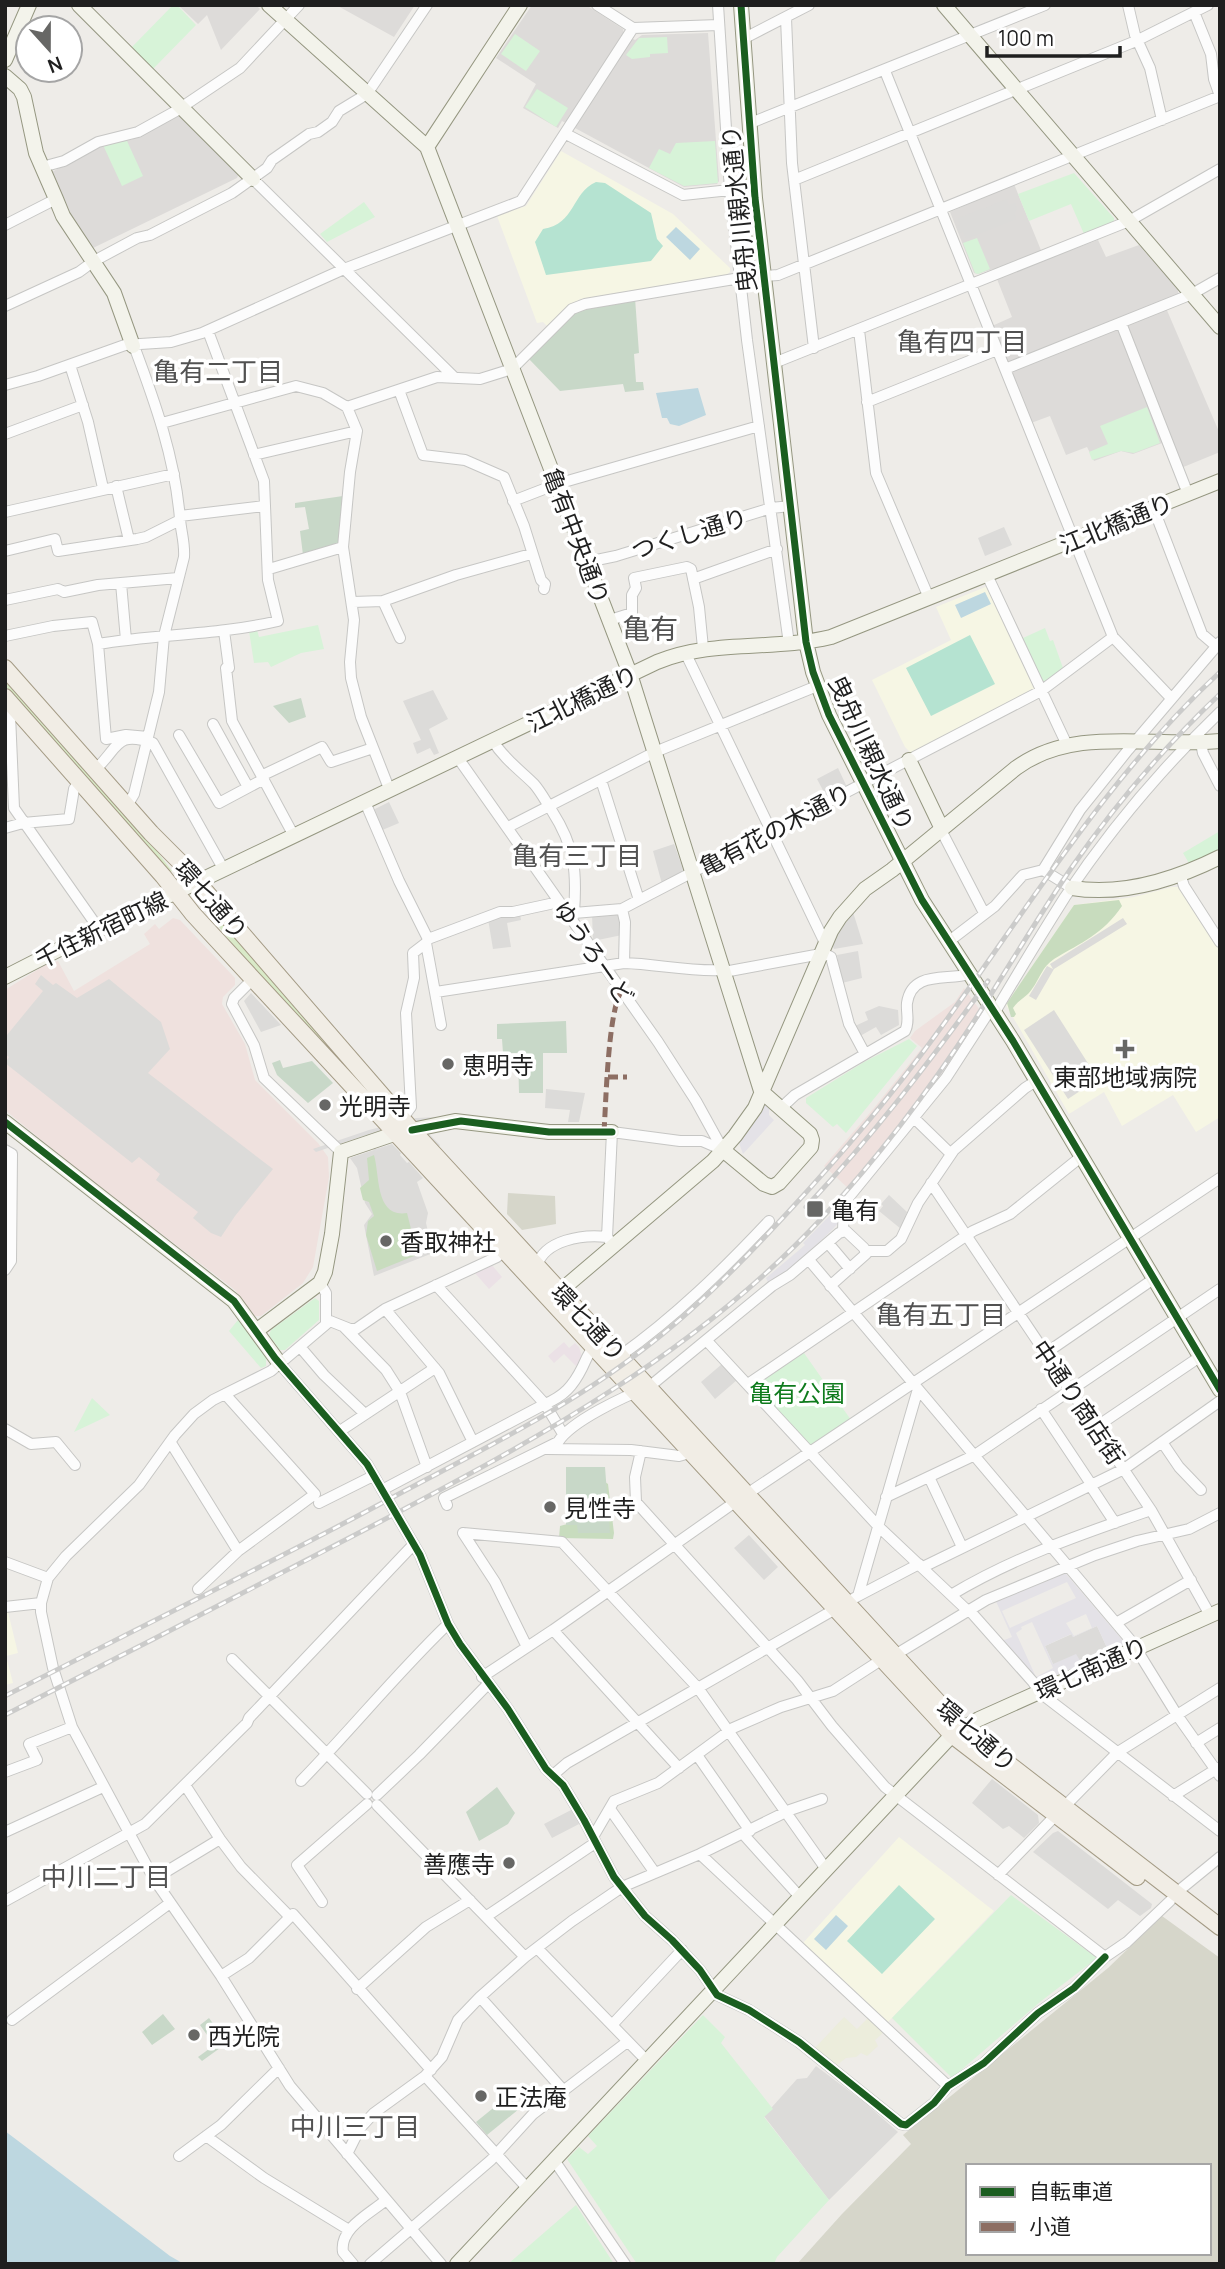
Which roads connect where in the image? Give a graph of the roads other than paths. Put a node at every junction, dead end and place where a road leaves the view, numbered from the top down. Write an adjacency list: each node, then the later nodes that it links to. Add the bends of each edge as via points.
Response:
1 (29, 5): 24 (street)
2 (79, 5): 30 (street)
3 (269, 5): 18 (street)
4 (299, 5): 18 (street)
5 (427, 5): 28 (street)
6 (520, 5): 36 (street)
7 (597, 5): 20 (street)
8 (718, 5): 19 (street)
9 (741, 5): 22 (street, 曳舟川親水通り)
10 (809, 5): 17 (street)
11 (944, 5): 21 (street)
12 (1045, 5): 15 (street)
13 (1128, 5): 23 (street)
14 (1208, 5): 16 (street)
15 (1033, 8): 21 (street)
16 (1194, 12): 23 (street); 29 (street, via 1211,54)
17 (786, 18): 22 (street); 31 (street)
18 (285, 20): 28 (street); 30 (street, via 240,68)
19 (719, 25): 20 (street); 42 (street)
20 (633, 28): 35 (street)
21 (971, 36): 25 (street); 27 (street)
22 (743, 39): 33 (street, 曳舟川親水通り)
23 (1138, 40): 27 (street); 32 (street)
24 (5, 60)
25 (885, 71): 31 (street); 34 (street)
26 (5, 76): 38 (street, via 24,97)
27 (1016, 89): 34 (street); 37 (street)
28 (367, 94): 36 (street); 40 (street, via 272,160)
29 (1220, 96): 32 (street)
30 (182, 107): 38 (street, via 138,132 97,142 64,161); 40 (street)
31 (789, 109): 33 (street); 41 (street)
32 (1162, 120): 37 (street)
33 (748, 124): 51 (street, 曳舟川親水通り)
34 (909, 132): 41 (street); 44 (street)
35 (566, 134): 42 (street, via 683,195); 47 (street, via 521,201)
36 (428, 147): 47 (street, 亀有中央通り)
37 (1074, 156): 44 (street); 45 (street)
38 (42, 167): 43 (street)
39 (1220, 169): 45 (street)
40 (253, 179): 48 (street, via 232,194); 50 (street)
41 (794, 180): 49 (street)
42 (730, 190): 52 (street)
43 (55, 200): 46 (street); 48 (street)
44 (940, 210): 49 (street); 54 (street)
45 (1129, 220): 54 (street); 55 (street)
46 (5, 225)
47 (457, 225): 50 (street); 66 (street, 亀有中央通り)
48 (93, 261): 56 (street); 61 (street, via 118,302)
49 (803, 265): 51 (street); 62 (street)
50 (344, 269): 60 (street); 68 (street)
51 (764, 276): 52 (street); 64 (street, 曳舟川親水通り)
52 (740, 278): 66 (street, via 598,300 572,309); 76 (street)
53 (1220, 278): 55 (street)
54 (970, 285): 59 (street); 63 (street)
55 (1192, 294): 57 (street); 58 (street)
56 (5, 306)
57 (1121, 323): 67 (street); 85 (street)
58 (1220, 327)
59 (859, 330): 62 (street); 71 (street)
60 (208, 331): 61 (street, via 171,342); 72 (street)
61 (133, 346): 65 (street); 75 (street)
62 (814, 348): 64 (street)
63 (998, 350): 67 (street); 71 (street)
64 (774, 363): 88 (street, 曳舟川親水通り)
65 (70, 365): 69 (street); 73 (street)
66 (512, 369): 68 (street, via 480,379); 82 (street, 亀有中央通り)
67 (1005, 369): 94 (street)
68 (455, 378): 70 (street, via 437,377)
69 (5, 385)
70 (399, 390): 74 (street); 86 (street, via 423,455 465,460 504,477)
71 (867, 402): 106 (street, via 876,473)
72 (235, 404): 74 (street, via 296,386 323,393); 75 (street); 79 (street)
73 (83, 405): 78 (street); 84 (street)
74 (347, 407): 77 (street)
75 (162, 423): 80 (street)
76 (759, 426): 82 (street); 89 (street)
77 (356, 431): 79 (street); 95 (street)
78 (5, 434)
79 (254, 455): 87 (street, via 264,481)
80 (174, 474): 83 (street); 92 (street)
81 (1220, 481): 85 (street, 江北橋通り)
82 (557, 484): 86 (street); 99 (street, 亀有中央通り)
83 (116, 486): 84 (street); 93 (street)
84 (103, 488): 91 (street)
85 (1188, 494): 90 (street, 江北橋通り)
86 (513, 501): 98 (street)
87 (264, 506): 92 (street); 100 (street)
88 (791, 506): 89 (street, つくし通り); 117 (street, 曳舟川親水通り)
89 (771, 508): 96 (street); 99 (street, つくし通り)
90 (1153, 508): 94 (street, 江北橋通り); 120 (street, via 1202,634)
91 (5, 512)
92 (180, 518): 93 (street, via 146,537); 102 (street, via 185,544)
93 (129, 540): 97 (street, via 58,551 55,539)
94 (1074, 540): 101 (street, 江北橋通り); 114 (street)
95 (343, 547): 100 (street); 109 (street)
96 (777, 549): 103 (street); 119 (street)
97 (5, 551)
98 (531, 554): 105 (street); 108 (street)
99 (587, 562): 110 (street, 亀有中央通り)
100 (269, 569): 111 (street, via 278,621)
101 (987, 575): 106 (street, 江北橋通り); 126 (street)
102 (178, 578): 104 (street); 113 (street)
103 (693, 579): 110 (street, via 687,567 634,578 632,612); 121 (street)
104 (121, 583): 107 (street); 116 (street)
105 (544, 589)
106 (929, 598): 117 (street, 江北橋通り)
107 (5, 600)
108 (383, 601): 109 (street); 115 (street)
109 (353, 602): 139 (street, via 351,678)
110 (610, 620): 124 (street, 亀有中央通り)
111 (224, 631): 113 (street); 144 (street, via 232,720)
112 (5, 636): 118 (street, via 92,622)
113 (164, 636): 116 (street); 133 (street, via 159,692)
114 (1113, 637): 126 (street, 亀有花の木通り); 127 (street)
115 (400, 638)
116 (125, 640): 118 (street)
117 (806, 642): 119 (street, 江北橋通り); 125 (street, 曳舟川親水通り)
118 (98, 644): 133 (street, via 106,739 126,735)
119 (789, 644): 121 (street, 江北橋通り)
120 (1218, 644): 127 (street)
121 (703, 648): 122 (street, 江北橋通り)
122 (685, 652): 124 (street, 江北橋通り); 131 (street)
123 (5, 668): 143 (main road, 環七通り)
124 (630, 674): 134 (street, 江北橋通り); 140 (street, 亀有中央通り)
125 (817, 686): 131 (street); 147 (street, 曳舟川親水通り)
126 (1041, 691): 138 (street); 142 (street, 亀有花の木通り)
127 (1171, 698): 136 (street)
128 (9, 700): 146 (main road, 環七通り); 154 (street, via 14,808)
129 (1220, 712): 137 (street)
130 (213, 724): 149 (street)
131 (720, 726): 140 (street); 158 (street)
132 (178, 735): 149 (street, via 219,803)
133 (148, 739): 143 (street, via 120,741); 152 (street); 162 (street)
134 (493, 741): 141 (street, 江北橋通り); 153 (street)
135 (1220, 741): 137 (street)
136 (1135, 742): 137 (street); 138 (street); 163 (street, via 1080,810)
137 (1194, 743): 148 (street); 167 (street, via 1135,805)
138 (1068, 744): 157 (street, via 1024,762)
139 (373, 748): 144 (street, via 331,762 322,747); 150 (street)
140 (655, 752): 145 (street); 164 (street, 亀有中央通り)
141 (458, 758): 150 (street, 江北橋通り); 155 (street, ゆうろーど)
142 (909, 760): 147 (street, 亀有花の木通り); 157 (street)
143 (95, 770): 152 (main road, 環七通り)
144 (263, 777): 149 (street); 159 (street)
145 (601, 780): 153 (street); 169 (street)
146 (79, 782): 154 (street, via 69,819); 168 (main road, 環七通り)
147 (863, 783): 158 (street, 亀有花の木通り); 161 (street, 曳舟川親水通り)
148 (1220, 786)
149 (248, 787)
150 (390, 791): 151 (street, 江北橋通り)
151 (365, 803): 159 (street, 江北橋通り); 175 (street)
152 (127, 806): 166 (main road, 環七通り)
153 (549, 807): 155 (street); 173 (street, via 563,826 575,860 577,892)
154 (23, 823): 156 (street); 174 (street)
155 (508, 827): 170 (street, ゆうろーど)
156 (5, 828)
157 (941, 830): 161 (street); 172 (street)
158 (771, 832): 164 (street, 亀有花の木通り); 178 (street)
159 (294, 836): 162 (street, 江北橋通り)
160 (1220, 857): 165 (street)
161 (902, 861): 176 (street, 曳舟川親水通り); 178 (street, via 850,904)
162 (224, 870): 166 (street, 江北橋通り)
163 (1043, 870): 167 (street); 172 (street, via 1023,875)
164 (692, 873): 169 (street, 亀有花の木通り); 181 (street, 亀有中央通り)
165 (1180, 874): 167 (street, via 1122,888); 177 (street)
166 (197, 882): 168 (street, 千住新宿町線); 194 (main road, 環七通り)
167 (1072, 888): 186 (street)
168 (176, 892): 174 (street, 千住新宿町線); 184 (main road, 環七通り)
169 (639, 900): 171 (street, 亀有花の木通り)
170 (559, 902): 173 (street, ゆうろーど); 175 (street, via 500,912)
171 (622, 909): 173 (street, 亀有花の木通り); 179 (street)
172 (984, 913): 176 (street)
173 (571, 914): 180 (street, ゆうろーど)
174 (99, 929): 183 (street, 千住新宿町線)
175 (427, 941): 185 (street); 194 (street, via 412,957 414,978 406,1013 411,1107)
176 (948, 942): 182 (street, 曳舟川親水通り)
177 (1220, 942)
178 (822, 949): 181 (street); 188 (street, via 831,957 849,1024); 190 (street)
179 (624, 963): 180 (street); 181 (street)
180 (604, 966): 185 (street); 197 (street, ゆうろーど, via 687,1086)
181 (723, 971): 190 (street, 亀有中央通り)
182 (969, 974): 186 (street, 曳舟川親水通り); 188 (street, via 931,977 918,984 908,999 907,1028)
183 (5, 977)
184 (254, 978): 194 (main road, 環七通り); 198 (street, via 232,1004 254,1045 264,1077)
185 (436, 992): 187 (street)
186 (993, 1009): 189 (street, 曳舟川親水通り); 192 (street)
187 (441, 1025)
188 (864, 1052): 191 (street, via 794,1095)
189 (1037, 1081): 199 (street); 200 (street, 曳舟川親水通り)
190 (761, 1091): 191 (street); 197 (street, via 746,1122)
191 (781, 1108): 197 (street, via 813,1140 779,1183 772,1187 764,1184)
192 (915, 1118): 199 (street); 204 (street, via 844,1203)
193 (5, 1122): 227 (street, via 234,1301)
194 (403, 1127): 195 (street, via 461,1121 549,1132); 198 (street); 209 (main road, 環七通り); 212 (main road, 環七通り)
195 (612, 1132): 197 (street, via 702,1141); 207 (street)
196 (5, 1150): 214 (street, via 12,1154 11,1261)
197 (723, 1150): 207 (street)
198 (341, 1152): 216 (street, via 332,1234)
199 (951, 1154): 202 (street)
200 (1082, 1156): 205 (street, via 1010,1214); 206 (street, 曳舟川親水通り)
201 (1220, 1178): 206 (street)
202 (931, 1183): 205 (street, 中通り商店街); 210 (street, via 901,1239 887,1251)
203 (769, 1221): 232 (street, via 725,1268)
204 (844, 1231): 208 (street); 210 (street)
205 (968, 1236): 222 (street); 223 (street, 中通り商店街)
206 (1131, 1238): 215 (street, 曳舟川親水通り); 223 (street)
207 (610, 1241): 212 (street, via 594,1236 554,1244 539,1257); 220 (street)
208 (828, 1243): 211 (street); 213 (street)
209 (504, 1250): 217 (street); 220 (main road, 環七通り)
210 (866, 1251): 213 (street)
211 (809, 1260): 218 (street); 228 (street)
212 (537, 1266): 220 (main road, 環七通り)
213 (850, 1269): 218 (street)
214 (5, 1270)
215 (1155, 1278): 224 (street, 曳舟川親水通り); 231 (street)
216 (320, 1283): 225 (street, via 326,1293); 227 (street)
217 (436, 1285): 221 (street); 244 (street)
218 (830, 1286): 222 (street)
219 (1220, 1289): 224 (street)
220 (555, 1295): 229 (main road, 環七通り); 232 (main road, 環七通り)
221 (385, 1309): 226 (street, via 356,1329); 235 (street)
222 (852, 1313): 236 (street); 237 (street)
223 (1019, 1313): 231 (street, 中通り商店街); 237 (street)
224 (1178, 1318): 233 (street, 曳舟川親水通り); 239 (street)
225 (326, 1324): 226 (street, via 330,1321); 230 (street)
226 (344, 1327): 241 (street, via 386,1370)
227 (256, 1331): 234 (street)
228 (708, 1341): 236 (street); 238 (street)
229 (594, 1347): 238 (main road, 環七通り); 244 (street, via 565,1394)
230 (301, 1348): 234 (street); 246 (street)
231 (1046, 1353): 239 (street, 中通り商店街)
232 (620, 1356): 238 (main road, 環七通り)
233 (1201, 1356): 240 (street, 曳舟川親水通り); 247 (street)
234 (280, 1364): 242 (street); 249 (street)
235 (435, 1368): 241 (street); 252 (street)
236 (748, 1384): 257 (street)
237 (915, 1386): 257 (street); 258 (street); 267 (street)
238 (642, 1390): 250 (street); 256 (main road, 環七通り); 268 (main road, 環七通り)
239 (1070, 1390): 245 (street); 247 (street, 中通り商店街)
240 (1220, 1390)
241 (400, 1392): 246 (street); 260 (street)
242 (225, 1394): 253 (street, via 194,1414); 269 (street)
243 (1220, 1401): 251 (street)
244 (545, 1404): 250 (street); 252 (street)
245 (1041, 1409): 258 (street); 264 (street)
246 (365, 1414): 249 (street)
247 (1096, 1427): 261 (street, 中通り商店街)
248 (5, 1429): 259 (street, via 31,1444 56,1442)
249 (340, 1431): 262 (street)
250 (563, 1434): 254 (street, via 558,1443)
251 (1162, 1441): 261 (street); 266 (street)
252 (473, 1442): 260 (street)
253 (171, 1443): 281 (street); 285 (street, via 139,1485)
254 (545, 1449): 255 (street); 270 (street, via 444,1498)
255 (641, 1451): 256 (street); 278 (street, via 636,1502)
256 (690, 1453): 268 (main road, 環七通り)
257 (809, 1453): 268 (street); 275 (street)
258 (975, 1455): 263 (street); 273 (street)
259 (75, 1465)
260 (427, 1466): 265 (street)
261 (1124, 1469): 264 (street); 271 (street, 中通り商店街)
262 (373, 1476): 265 (street); 269 (street)
263 (929, 1477): 267 (street); 280 (street)
264 (1091, 1485): 273 (street); 274 (street)
265 (382, 1490): 277 (street)
266 (1200, 1490)
267 (886, 1497): 275 (street)
268 (741, 1498): 278 (street); 290 (main road, 環七通り)
269 (319, 1499): 281 (street)
270 (447, 1505)
271 (1153, 1513): 274 (street); 276 (street, 中通り商店街)
272 (1220, 1513): 276 (street, via 1203,1524)
273 (1027, 1516): 279 (street); 280 (street)
274 (1115, 1523): 279 (street)
275 (879, 1527): 283 (street); 290 (street)
276 (1165, 1535): 284 (street); 286 (street, 中通り商店街)
277 (414, 1544): 296 (street); 307 (street)
278 (675, 1545): 288 (street); 299 (street)
279 (1051, 1545): 284 (street); 289 (street)
280 (962, 1548): 283 (street)
281 (238, 1551): 287 (street)
282 (6, 1564): 285 (street)
283 (921, 1566): 289 (street); 290 (street)
284 (1068, 1566): 293 (street); 295 (street)
285 (48, 1578): 291 (street)
286 (1191, 1580): 294 (street, 中通り商店街); 295 (street)
287 (198, 1589)
288 (608, 1591): 297 (street); 298 (street, via 562,1542 463,1533 495,1582); 304 (street)
289 (951, 1595): 293 (street)
290 (846, 1603): 299 (street); 301 (main road, 環七通り)
291 (41, 1604): 292 (street); 311 (street, via 52,1668)
292 (5, 1607)
293 (970, 1611): 301 (street); 306 (street)
294 (1215, 1613): 300 (street, 環七南通り)
295 (1116, 1623): 300 (street)
296 (448, 1624): 303 (street); 317 (street)
297 (553, 1630): 298 (street); 310 (street)
298 (527, 1647): 303 (street)
299 (768, 1647): 304 (street); 308 (street)
300 (1137, 1647): 306 (street, 環七南通り); 309 (street)
301 (888, 1658): 308 (street, via 833,1691); 313 (main road, 環七通り)
302 (232, 1659): 307 (street)
303 (485, 1680): 322 (street); 329 (street)
304 (698, 1688): 310 (street); 314 (street)
305 (1220, 1688): 309 (street)
306 (1039, 1692): 313 (street, 環七南通り); 316 (street)
307 (269, 1696): 317 (street); 324 (street)
308 (811, 1698): 314 (street, via 760,1715); 326 (street)
309 (1177, 1715): 315 (street); 316 (street)
310 (638, 1723): 319 (street); 322 (street)
311 (72, 1727): 321 (street, via 29,1744 37,1760); 325 (street)
312 (1220, 1728): 315 (street)
313 (957, 1731): 326 (street); 331 (main road, 環七通り)
314 (728, 1732): 318 (street); 332 (street)
315 (1196, 1742): 320 (street)
316 (1118, 1752): 327 (street); 331 (street)
317 (327, 1755): 323 (street); 329 (street)
318 (696, 1755): 319 (street); 335 (street)
319 (679, 1768): 330 (street, via 658,1783 614,1801)
320 (1218, 1771): 327 (street)
321 (5, 1772)
322 (553, 1775): 338 (street)
323 (301, 1782)
324 (185, 1785): 336 (street); 337 (street)
325 (103, 1787): 334 (street); 336 (street)
326 (895, 1795): 341 (street); 343 (street)
327 (1173, 1796): 333 (street)
328 (822, 1799): 332 (street)
329 (372, 1800): 348 (street); 350 (street, via 298,1865)
330 (610, 1809): 338 (street); 342 (street)
331 (1061, 1811): 343 (street); 347 (main road, 環七通り)
332 (786, 1813): 335 (street); 341 (street)
333 (1220, 1831)
334 (5, 1832)
335 (747, 1833): 339 (street); 346 (street)
336 (129, 1834): 344 (street); 349 (street)
337 (220, 1839): 344 (street); 353 (street)
338 (594, 1840): 345 (street); 352 (street)
339 (700, 1854): 342 (street); 354 (street)
340 (1220, 1857): 347 (street)
341 (826, 1869): 346 (street)
342 (655, 1873): 345 (street)
343 (998, 1875): 360 (street)
344 (154, 1879): 351 (street)
345 (622, 1887): 357 (street); 358 (street)
346 (800, 1897): 354 (street)
347 (1173, 1897): 355 (main road, 環七通り); 356 (main road, 環七通り); 360 (street)
348 (470, 1899): 352 (street); 362 (street, via 426,1927)
349 (5, 1901)
350 (322, 1902)
351 (170, 1903): 361 (street); 365 (street)
352 (487, 1916): 359 (street)
353 (290, 1917): 361 (street, via 249,1958); 362 (street, via 293,1914)
354 (774, 1924): 363 (street); 371 (street)
355 (1220, 1927)
356 (1220, 1940)
357 (537, 1948): 359 (street); 366 (street)
358 (682, 1950): 363 (street); 366 (street)
359 (525, 1957): 364 (street)
360 (1105, 1957): 371 (street, via 994,2054)
361 (221, 1976): 369 (street)
362 (357, 1990): 370 (street)
363 (713, 1990): 368 (street); 371 (street, via 799,2042 901,2124 934,2103)
364 (480, 1997): 370 (street, via 458,2020 442,2057); 372 (street)
365 (12, 2020)
366 (612, 2025): 367 (street)
367 (627, 2042): 368 (street); 372 (street)
368 (647, 2061): 377 (street)
369 (279, 2068): 373 (street); 374 (street)
370 (428, 2073): 374 (street, via 374,2113); 375 (street)
371 (948, 2086)
372 (564, 2091): 375 (street, via 533,2114)
373 (206, 2136): 376 (street); 381 (street)
374 (347, 2154): 379 (street)
375 (497, 2154): 378 (street); 380 (street)
376 (179, 2156)
377 (554, 2160): 378 (street); 386 (street)
378 (528, 2189): 385 (street)
379 (386, 2200): 380 (street); 381 (street)
380 (412, 2229): 383 (street); 384 (street)
381 (349, 2230): 382 (street, via 342,2246)
382 (353, 2264)
383 (370, 2264)
384 (441, 2264)
385 (457, 2264)
386 (625, 2264)

